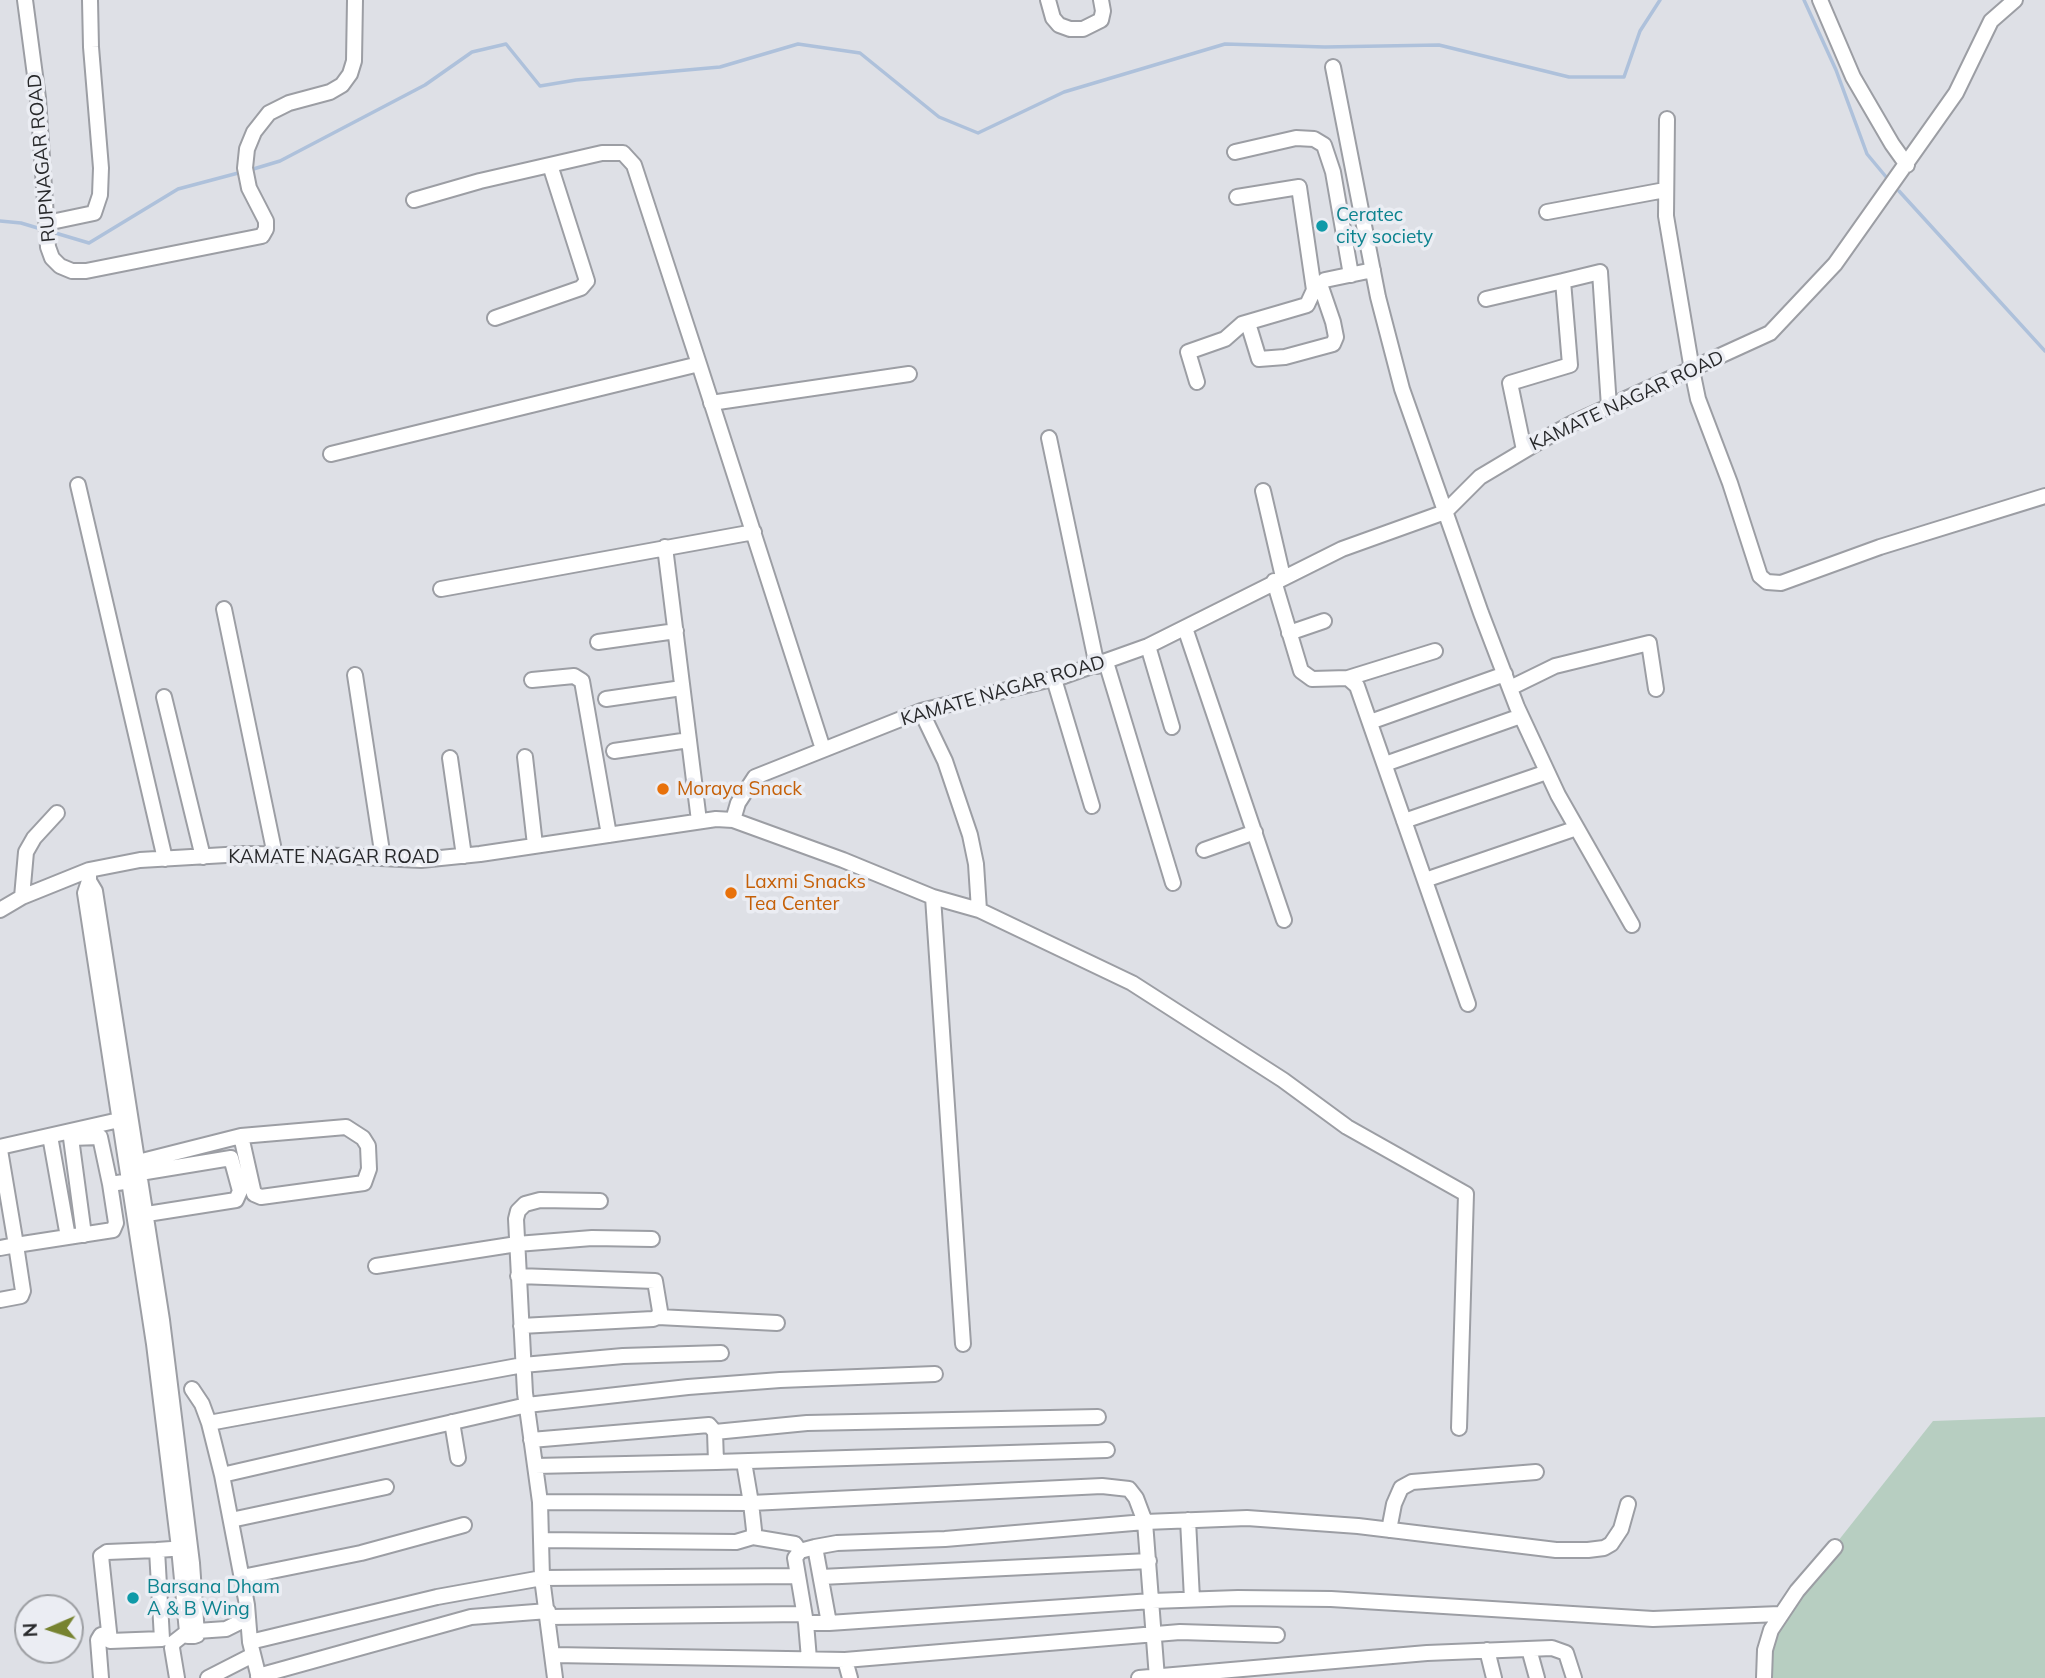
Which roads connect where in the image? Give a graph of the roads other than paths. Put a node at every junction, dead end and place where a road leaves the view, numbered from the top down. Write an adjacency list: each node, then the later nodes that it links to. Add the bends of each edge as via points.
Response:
1 (25, 0): 17 (street, RUPNAGAR ROAD)
2 (90, 0): 17 (street, via 100,195 94,214)
3 (355, 0): 17 (street, RUPNAGAR ROAD, via 350,74 330,92 269,113 247,149 249,188 266,221 262,236 72,271 52,258)
4 (1048, 0): 5 (street, via 1059,25 1083,29 1101,20)
5 (1101, 0)
6 (1820, 0): 12 (street, via 1853,77)
7 (2011, 1): 12 (street, KAMATE NAGAR ROAD, via 1991,21 1956,93)
8 (1333, 67): 18 (street)
9 (1667, 119): 13 (street)
10 (1235, 152): 19 (street, via 1296,138 1324,145)
11 (550, 165): 15 (street); 23 (street, via 587,281 581,288); 25 (street, via 613,152 631,159)
12 (1907, 165): 26 (street, KAMATE NAGAR ROAD, via 1835,264 1770,333)
13 (1665, 190): 16 (street); 26 (street, via 1665,216)
14 (1237, 197): 21 (street, via 1298,187)
15 (414, 200)
16 (1547, 212)
17 (50, 227)
18 (1373, 270): 19 (street); 37 (street, via 1402,390)
19 (1351, 275): 21 (street, via 1325,280)
20 (1563, 281): 22 (street); 30 (street, via 1600,272); 32 (street, via 1570,365 1510,383)
21 (1317, 287): 24 (street, via 1307,305); 24 (street, via 1333,322 1334,344 1259,359)
22 (1486, 299)
23 (495, 318)
24 (1248, 323): 28 (street, via 1225,339 1188,352)
25 (699, 364): 29 (street); 33 (street)
26 (1692, 370): 30 (street, KAMATE NAGAR ROAD); 36 (street, via 1698,400 1760,576 1767,583 1781,583)
27 (909, 374): 29 (street)
28 (1197, 382)
29 (711, 403): 38 (street)
30 (1609, 407): 32 (street, KAMATE NAGAR ROAD)
31 (1049, 438): 50 (street)
32 (1524, 450): 37 (street, KAMATE NAGAR ROAD, via 1480,477)
33 (331, 454)
34 (78, 485): 85 (street)
35 (1263, 491): 40 (street)
36 (2045, 496)
37 (1445, 512): 40 (street, KAMATE NAGAR ROAD, via 1342,549); 55 (street)
38 (754, 532): 39 (street); 65 (street)
39 (665, 547): 41 (street); 45 (street)
40 (1278, 579): 44 (street, KAMATE NAGAR ROAD); 46 (street)
41 (441, 589)
42 (224, 609): 81 (street)
43 (1324, 621): 46 (street)
44 (1185, 628): 48 (street, KAMATE NAGAR ROAD); 77 (street)
45 (676, 631): 47 (street); 56 (street)
46 (1289, 633): 52 (street, via 1307,677)
47 (598, 642)
48 (1148, 646): 50 (street, KAMATE NAGAR ROAD); 63 (street)
49 (1435, 651): 52 (street)
50 (1101, 664): 53 (street, KAMATE NAGAR ROAD); 88 (street)
51 (355, 675): 84 (street)
52 (1348, 678): 62 (street, via 1357,686)
53 (1054, 679): 60 (street, KAMATE NAGAR ROAD); 71 (street)
54 (532, 680): 78 (street, via 574,676 582,681)
55 (1507, 681): 57 (street, via 1648,643); 61 (street); 62 (street)
56 (682, 688): 59 (street); 64 (street)
57 (1656, 689)
58 (164, 697): 83 (street)
59 (606, 699)
60 (921, 711): 65 (street, KAMATE NAGAR ROAD); 92 (street, via 962,810 976,864)
61 (1521, 716): 69 (street); 70 (street)
62 (1370, 722): 69 (street)
63 (1172, 727)
64 (689, 740): 66 (street); 74 (street)
65 (823, 748): 73 (street, KAMATE NAGAR ROAD, via 755,777)
66 (614, 751)
67 (525, 757): 79 (street)
68 (450, 758): 82 (street)
69 (1385, 764): 75 (street)
70 (1547, 772): 75 (street); 76 (street)
71 (1091, 806)
72 (57, 813): 89 (street, via 26,852)
73 (733, 820): 74 (street, KAMATE NAGAR ROAD); 90 (street)
74 (699, 821): 78 (street, KAMATE NAGAR ROAD)
75 (1405, 821): 87 (street)
76 (1577, 828): 87 (street); 94 (street)
77 (1255, 832): 80 (street); 93 (street)
78 (609, 835): 79 (street, KAMATE NAGAR ROAD)
79 (535, 845): 82 (street, KAMATE NAGAR ROAD)
80 (1204, 850)
81 (275, 855): 83 (street, KAMATE NAGAR ROAD); 84 (street, KAMATE NAGAR ROAD)
82 (464, 856): 84 (street, KAMATE NAGAR ROAD)
83 (202, 857): 85 (street, KAMATE NAGAR ROAD)
84 (383, 858)
85 (165, 859): 86 (street, KAMATE NAGAR ROAD, via 140,860)
86 (89, 875): 89 (street, KAMATE NAGAR ROAD); 96 (street)
87 (1425, 880): 95 (street)
88 (1173, 883)
89 (22, 897): 91 (street, KAMATE NAGAR ROAD)
90 (933, 897): 92 (street); 117 (street)
91 (0, 910)
92 (979, 910): 126 (street, via 1132,983 1347,1127 1466,1194)
93 (1284, 919)
94 (1632, 925)
95 (1468, 1004)
96 (127, 1118): 97 (street); 100 (street); 100 (street)
97 (50, 1136): 99 (street); 106 (street)
98 (241, 1136): 98 (street, via 346,1127 368,1146 369,1169 364,1183 261,1197 254,1194); 100 (street)
99 (0, 1148): 102 (street)
100 (136, 1172): 101 (street); 104 (street); 104 (street, via 231,1158 240,1191 236,1200); 149 (street)
101 (110, 1184): 105 (street, via 115,1228); 105 (street, via 100,1137 71,1138)
102 (4, 1200): 109 (street)
103 (600, 1201): 108 (street, via 525,1204 517,1211)
104 (147, 1214): 149 (street)
105 (84, 1234): 106 (street)
106 (68, 1237): 109 (street)
107 (652, 1239): 108 (street)
108 (517, 1244): 111 (street); 112 (street)
109 (16, 1245): 110 (street); 113 (street, via 23,1291 20,1296)
110 (0, 1248)
111 (376, 1266)
112 (519, 1276): 114 (street, via 655,1281); 116 (street)
113 (0, 1300)
114 (659, 1317): 115 (street); 116 (street)
115 (777, 1323)
116 (521, 1326): 119 (street)
117 (963, 1344)
118 (721, 1353): 119 (street)
119 (523, 1365): 122 (street); 125 (street)
120 (935, 1374): 122 (street, via 754,1382)
121 (192, 1389): 125 (street)
122 (527, 1405): 124 (street); 128 (street)
123 (1098, 1417): 127 (street, via 842,1422)
124 (452, 1422): 130 (street); 135 (street)
125 (209, 1423): 135 (street)
126 (1459, 1428)
127 (715, 1432): 128 (street, via 709,1425); 131 (street)
128 (531, 1440): 133 (street)
129 (1107, 1450): 132 (street)
130 (458, 1458)
131 (716, 1462): 132 (street); 133 (street)
132 (744, 1462): 138 (street)
133 (535, 1466): 137 (street)
134 (1536, 1472): 144 (street, via 1412,1482 1401,1488)
135 (222, 1475): 140 (street)
136 (386, 1487): 140 (street)
137 (540, 1502): 138 (street); 146 (street)
138 (751, 1503): 142 (street, via 1117,1487 1129,1489); 145 (street)
139 (1628, 1504): 144 (street, via 1621,1530 1611,1544 1588,1550)
140 (231, 1520): 154 (street)
141 (1188, 1520): 142 (street); 144 (street, via 1247,1518); 157 (street)
142 (1145, 1522): 147 (street); 152 (street)
143 (464, 1525): 154 (street, via 362,1553)
144 (1389, 1530)
145 (753, 1537): 146 (street, via 736,1542); 151 (street, via 795,1544)
146 (541, 1540): 156 (street)
147 (815, 1547): 151 (street); 155 (street)
148 (1835, 1547): 160 (street)
149 (185, 1548): 150 (street); 164 (street)
150 (157, 1550): 165 (street, via 101,1556); 165 (street, via 162,1639 110,1641)
151 (800, 1550): 153 (street, via 795,1558)
152 (1149, 1561): 155 (street); 158 (street)
153 (798, 1576): 156 (street); 162 (street)
154 (242, 1577): 161 (street)
155 (821, 1577): 163 (street)
156 (542, 1578): 159 (street); 168 (street, via 437,1597)
157 (1192, 1599): 158 (street); 160 (street, via 1331,1599 1653,1619)
158 (1152, 1601): 163 (street); 166 (street)
159 (548, 1614): 162 (street); 171 (street); 174 (street, via 471,1617)
160 (1780, 1614): 185 (street, via 1765,1650)
161 (248, 1618): 164 (street, via 226,1629); 168 (street)
162 (805, 1618): 163 (street); 172 (street)
163 (829, 1623)
164 (192, 1632): 177 (street, via 173,1643)
165 (109, 1633): 176 (street, via 97,1640)
166 (1155, 1635): 167 (street); 173 (street); 175 (street)
167 (1277, 1635)
168 (252, 1648): 174 (street); 178 (street)
169 (1529, 1649): 170 (street); 183 (street); 184 (street, via 1566,1653)
170 (1487, 1650): 175 (street); 182 (street)
171 (553, 1655): 172 (street); 179 (street)
172 (809, 1659): 173 (street)
173 (845, 1660): 180 (street)
174 (259, 1677)
175 (1157, 1677): 181 (street)
176 (101, 1678)
177 (177, 1678)
178 (208, 1678)
179 (555, 1678)
180 (850, 1678)
181 (1139, 1678)
182 (1494, 1678)
183 (1536, 1678)
184 (1574, 1678)
185 (1763, 1678)

